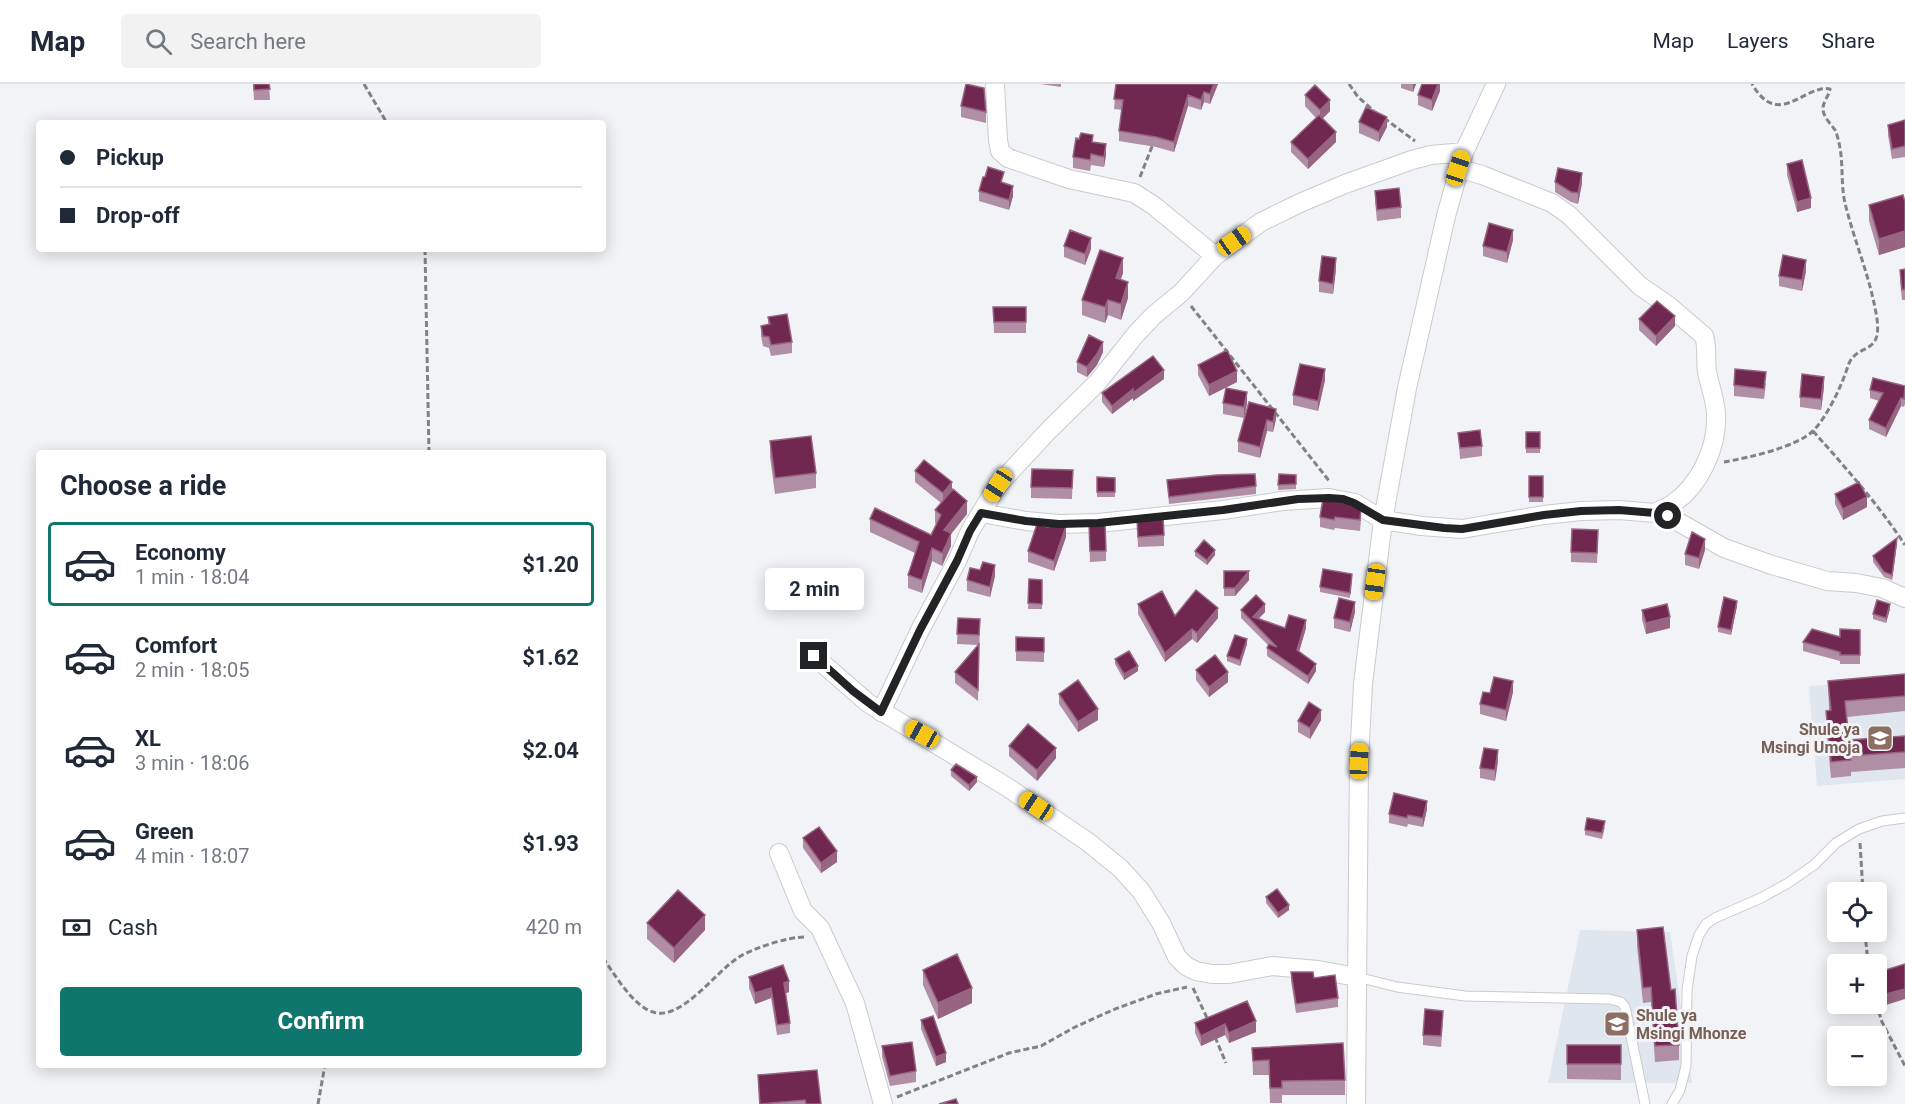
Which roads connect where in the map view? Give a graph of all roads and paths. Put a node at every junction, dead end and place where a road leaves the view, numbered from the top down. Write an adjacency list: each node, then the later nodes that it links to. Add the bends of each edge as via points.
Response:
1 (364, 84): 8 (path)
2 (995, 84): 12 (street, via 998,140 1000,151 1008,159 1069,179)
3 (1349, 84): 6 (path)
4 (1496, 84): 11 (street)
5 (1752, 84): 16 (path, via 1774,103 1815,86 1830,89 1823,110 1839,142 1845,206 1876,313 1876,342 1853,355 1842,385)
6 (1375, 112)
7 (1382, 117): 10 (path)
8 (385, 120)
9 (1153, 142): 12 (path)
10 (1431, 155): 11 (street); 14 (street, via 1300,203 1261,222)
11 (1461, 160): 18 (street, via 1569,215 1640,286 1699,330 1706,342 1707,372 1716,412 1712,448); 22 (street, via 1432,272)
12 (1134, 193): 14 (street)
13 (425, 252): 17 (path)
14 (1215, 256): 15 (street)
15 (1181, 293): 19 (path); 20 (street, via 1154,315 1097,383 998,485)
16 (1813, 431): 18 (path, via 1801,440 1760,454); 23 (path)
17 (429, 450)
18 (1705, 466): 21 (street, via 1681,497)
19 (1343, 499): 20 (street, via 1304,499 1098,523 1059,524); 22 (street)
20 (981, 513): 26 (street)
21 (1655, 513): 22 (street, via 1581,511 1462,529); 24 (street, via 1668,516 1724,548 1772,565 1827,581 1882,588)
22 (1383, 520): 33 (street, via 1363,684)
23 (1905, 545)
24 (1905, 598)
25 (814, 656): 26 (street)
26 (881, 712): 33 (street, via 1007,787 1120,867 1140,891 1186,966 1212,975 1272,966)
27 (1905, 818): 28 (lane)
28 (1859, 830): 30 (path); 46 (lane, via 1836,843 1788,883 1706,924 1692,956 1687,990 1686,1066)
29 (779, 853): 31 (street, via 803,911 820,928)
30 (1862, 882)
31 (825, 940): 32 (path, via 800,937 738,957 674,1011 663,1014 638,1003); 42 (street, via 855,1003)
32 (606, 962)
33 (1357, 977): 44 (street); 45 (lane, via 1465,996 1621,1002)
34 (1201, 983): 35 (path)
35 (1192, 986): 37 (path); 42 (path, via 1115,1009 1041,1046 1009,1053)
36 (1879, 1014): 40 (path)
37 (1209, 1023)
38 (1213, 1031): 39 (path)
39 (1226, 1063)
40 (1905, 1066)
41 (324, 1068): 43 (path)
42 (882, 1103)
43 (318, 1104)
44 (1356, 1104)
45 (1646, 1104)
46 (1672, 1104)

